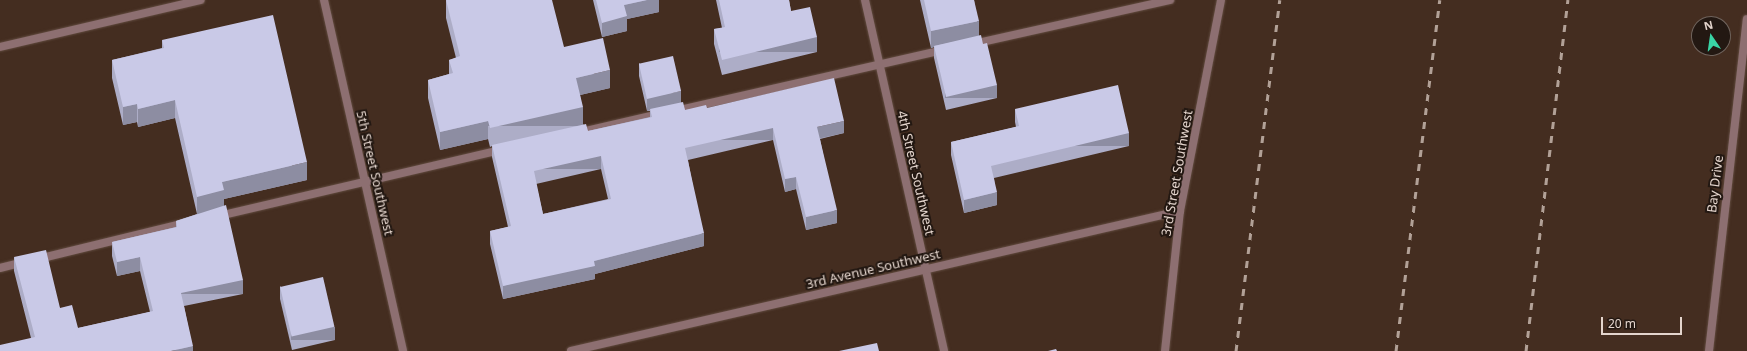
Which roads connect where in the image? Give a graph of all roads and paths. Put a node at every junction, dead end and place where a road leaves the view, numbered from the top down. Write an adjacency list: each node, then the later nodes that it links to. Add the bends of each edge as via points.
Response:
1 (201, 0): 7 (street)
2 (324, 0): 11 (street, 5th Street Southwest)
3 (865, 0): 8 (street, 4th Street Southwest)
4 (1170, 0): 8 (street)
5 (1221, 0): 12 (street, 3rd Street Southwest)
6 (1747, 19): 21 (street, Bay Drive)
7 (0, 47)
8 (880, 65): 9 (street); 16 (street, 4th Street Southwest)
9 (568, 135)
10 (513, 147): 11 (street)
11 (365, 180): 13 (street); 17 (street, 5th Street Southwest)
12 (1180, 211): 16 (street, 3rd Avenue Southwest); 20 (street, 3rd Street Southwest)
13 (210, 218)
14 (194, 222): 15 (street)
15 (0, 268)
16 (926, 269): 18 (street, 3rd Avenue Southwest); 19 (street, 4th Street Southwest)
17 (403, 351)
18 (571, 351)
19 (944, 351)
20 (1165, 351)
21 (1709, 351)

